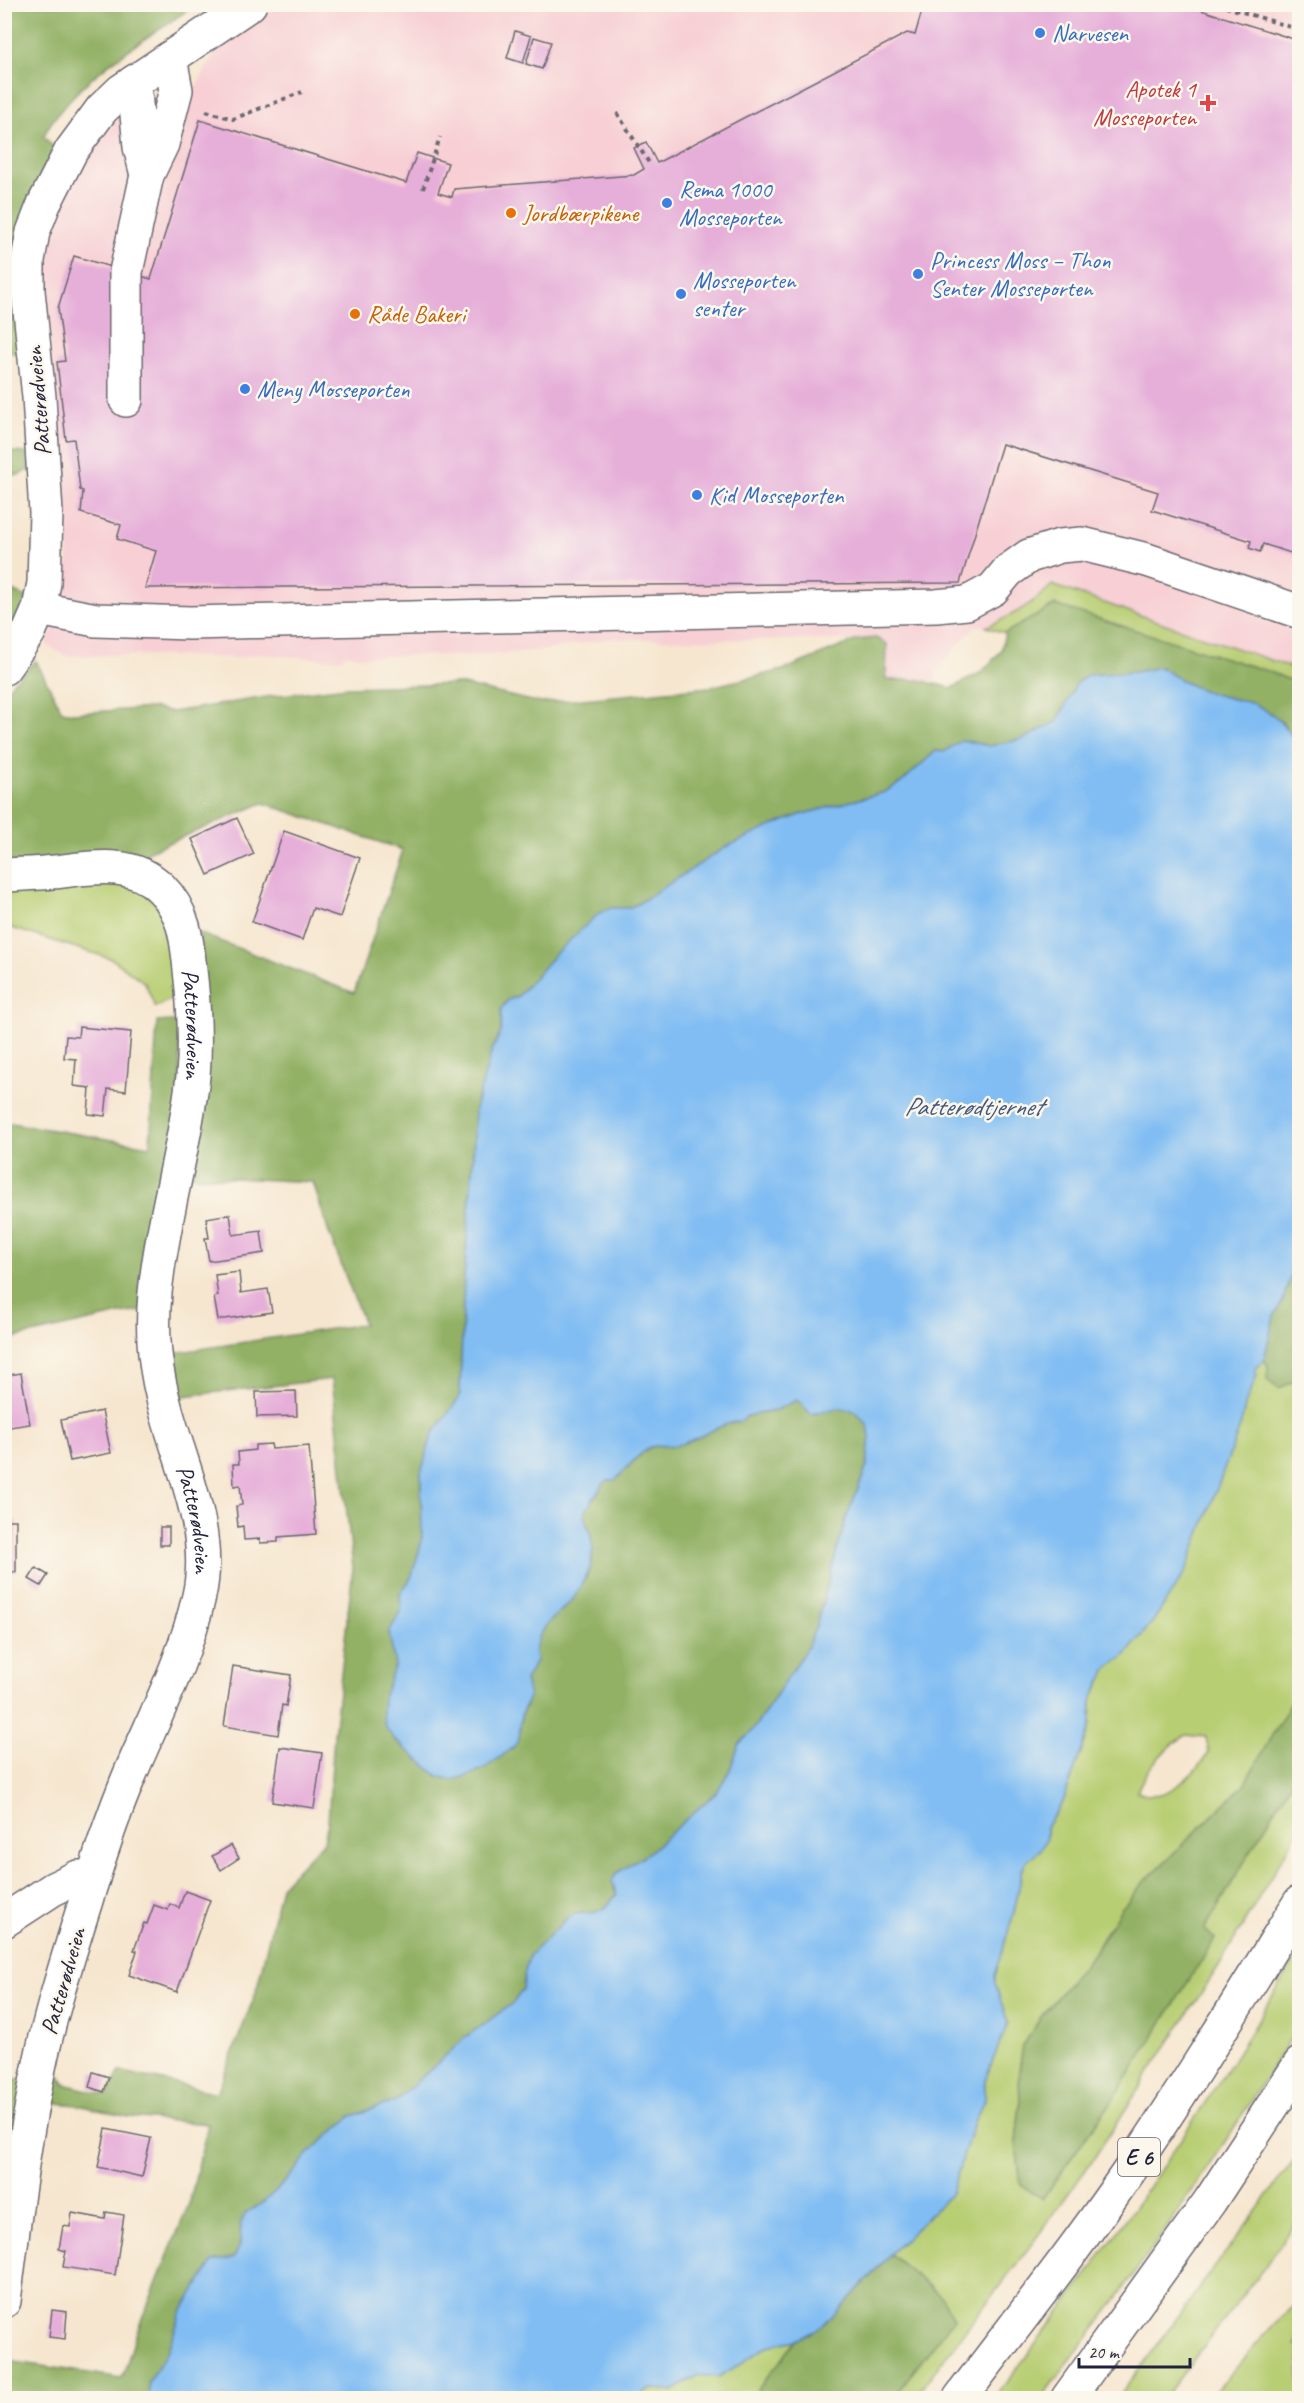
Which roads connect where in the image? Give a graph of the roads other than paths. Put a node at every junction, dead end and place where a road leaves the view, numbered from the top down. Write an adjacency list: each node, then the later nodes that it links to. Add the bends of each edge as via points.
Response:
1 (250, 4): 2 (main road, Patterødveien)
2 (170, 58): 3 (main road, Patterødveien); 4 (main road, via 176,90 162,144)
3 (134, 82): 4 (main road, via 140,147); 6 (main road, Patterødveien, via 102,109 83,132 52,187 33,232 28,291 46,513 44,583)
4 (147, 175): 5 (main road, via 126,272)
5 (126, 400)
6 (39, 609): 7 (main road, via 96,620 190,623 936,606 967,603 993,589 1008,571 1029,556 1082,544 1147,560); 8 (main road, Patterødveien, via 29,632)
7 (1299, 612)
8 (4, 668)
9 (4, 875): 10 (main road, Patterødveien, via 108,867 138,872 152,879 176,906 183,924 194,1002 193,1073 156,1287 152,1336 166,1409 196,1508 203,1564 200,1594 186,1644 127,1780)
10 (93, 1878): 12 (main road, via 78,1877 53,1889); 14 (main road, Patterødveien, via 36,2082)
11 (1299, 1902): 15 (main road, E 6, via 1144,2150)
12 (4, 1921)
13 (1299, 2064): 16 (main road, via 1209,2201)
14 (4, 2301)
15 (960, 2398)
16 (1068, 2398)

